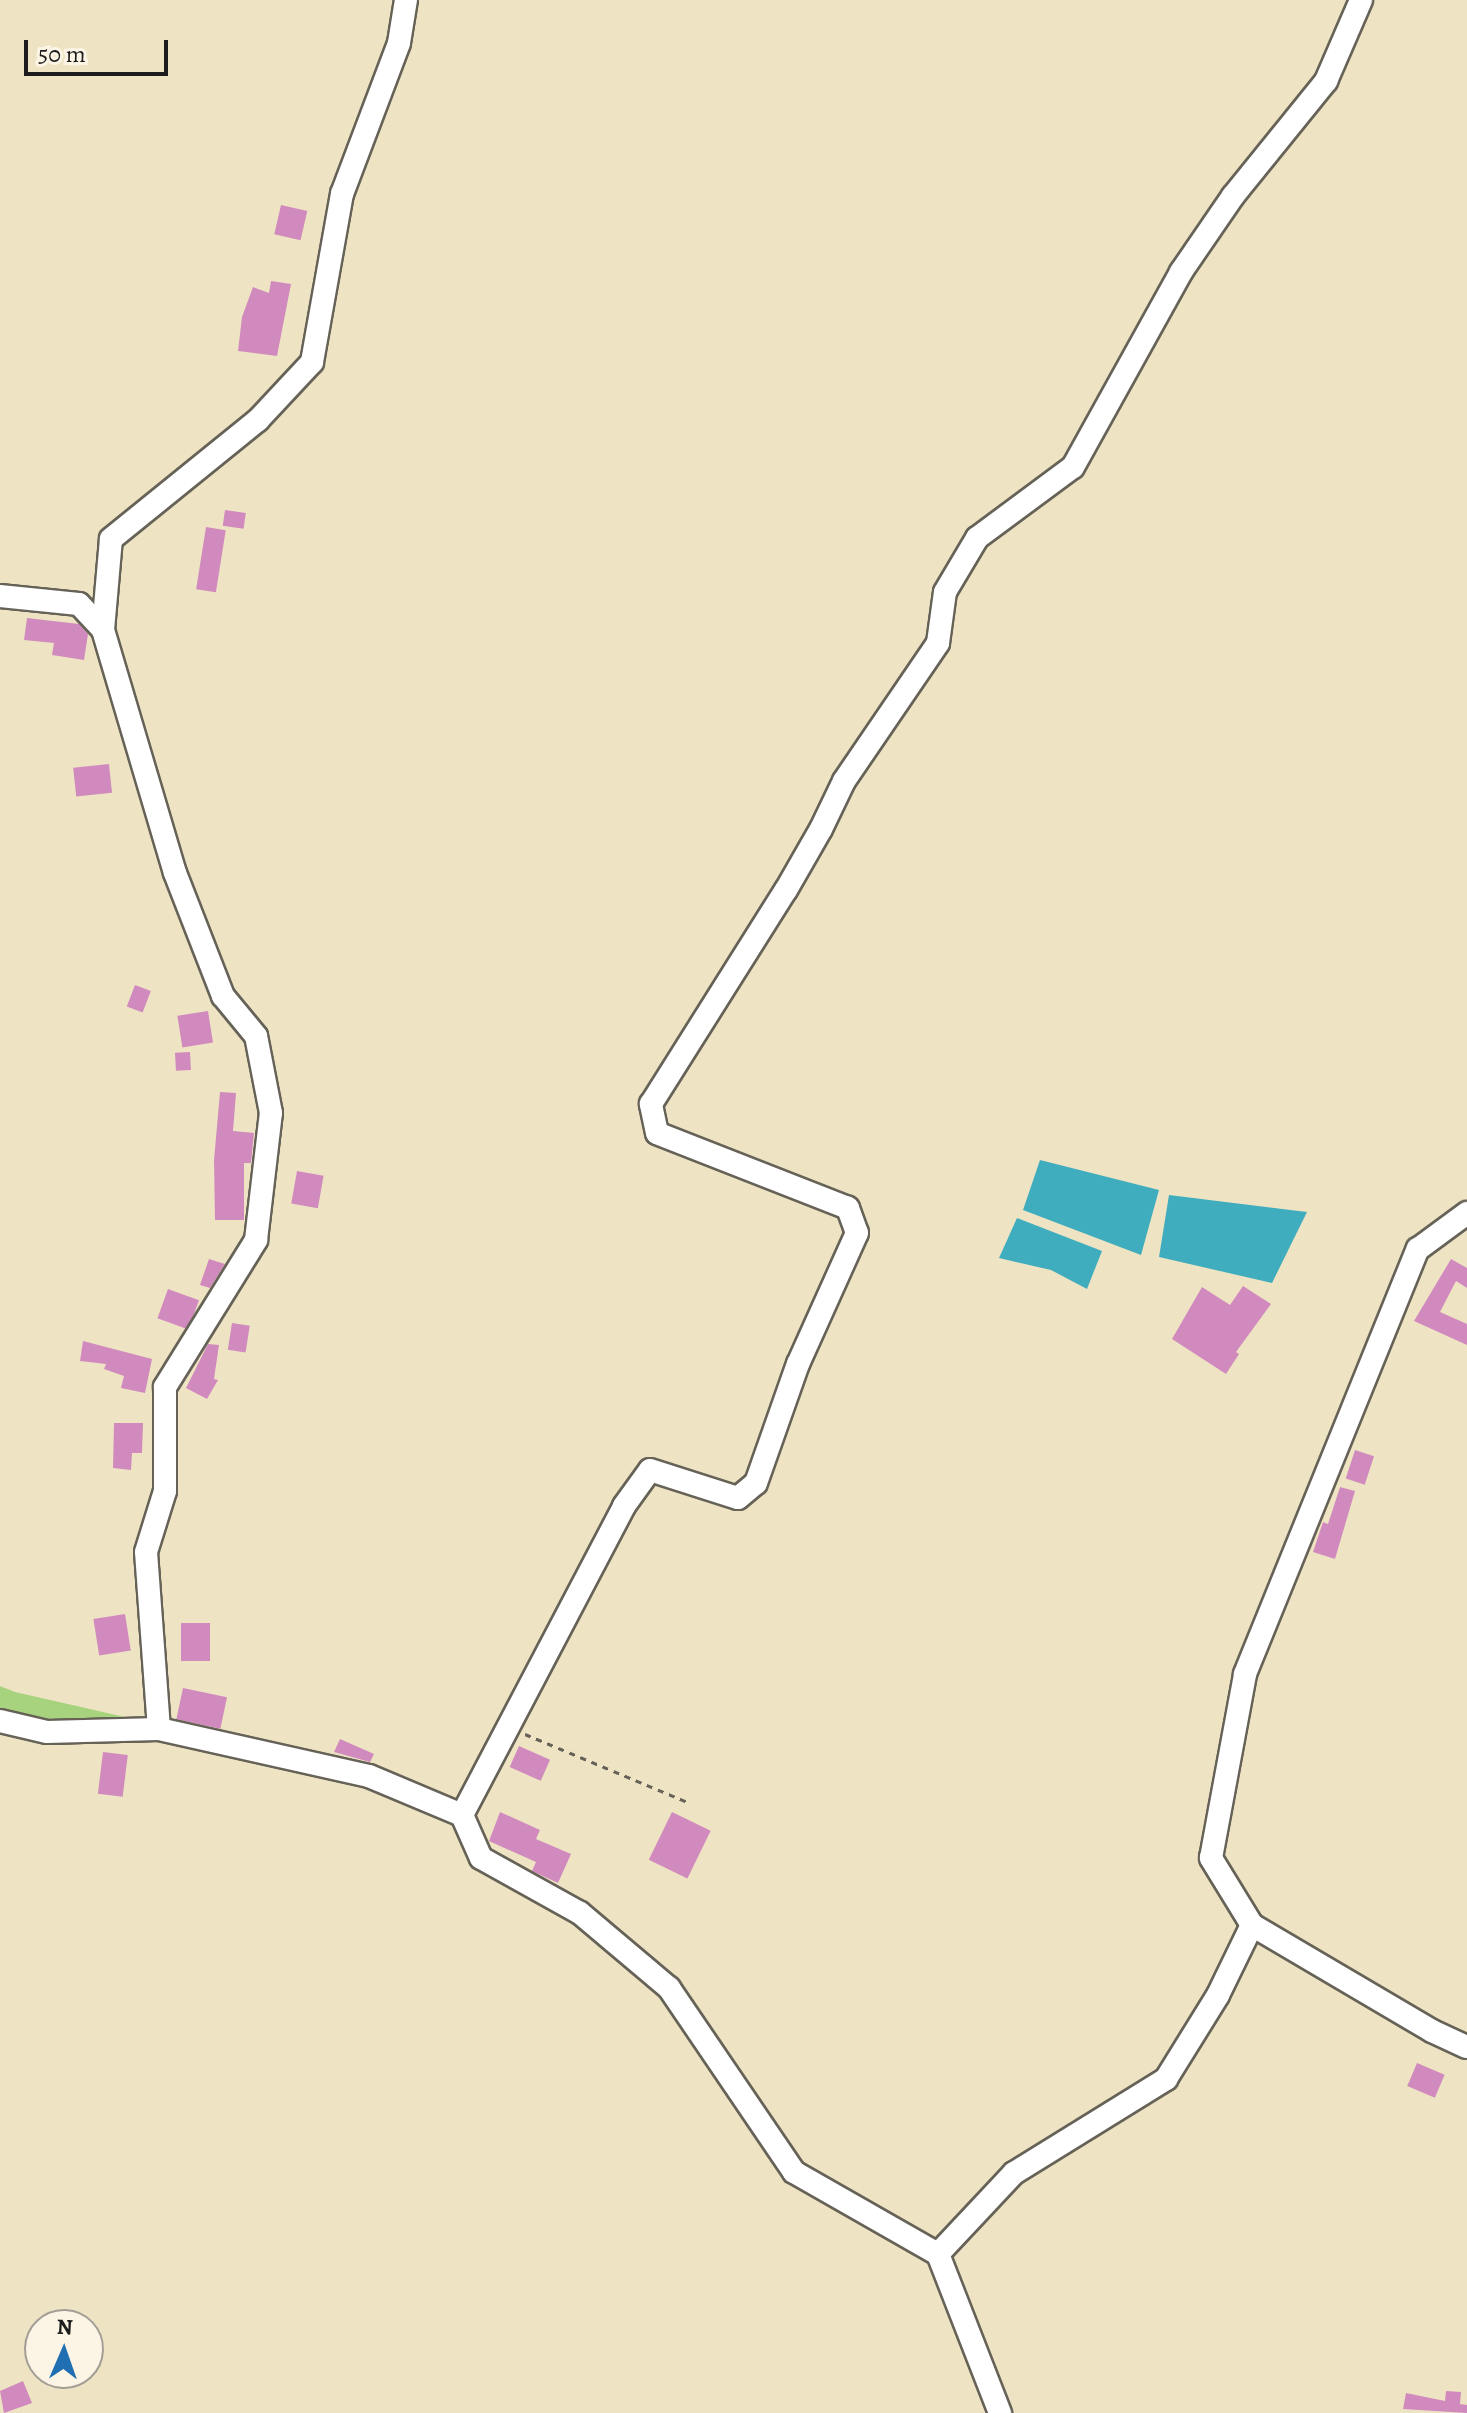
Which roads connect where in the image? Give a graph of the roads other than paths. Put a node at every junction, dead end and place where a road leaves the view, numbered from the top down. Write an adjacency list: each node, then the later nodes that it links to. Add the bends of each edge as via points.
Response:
1 (406, 0): 4 (street, via 399,43 342,194 312,362 258,420 111,539)
2 (1361, 0): 8 (street, via 1326,81 1233,196 1181,272 1073,467 977,538 945,592 938,643 844,781 786,890 651,1104 657,1133 848,1208 857,1233 798,1364 756,1483 738,1498 650,1470 624,1506)
3 (0, 596): 4 (street, via 79,604)
4 (103, 630): 7 (street, via 175,873 223,996 256,1036 271,1113 256,1240 165,1387 165,1491 146,1552)
5 (1467, 1213): 9 (street, via 1418,1249 1245,1674 1211,1858)
6 (0, 1721): 7 (street, via 47,1732)
7 (159, 1729): 8 (street, via 369,1776)
8 (462, 1815): 11 (street, via 481,1858 580,1913 669,1988 794,2172)
9 (1252, 1925): 10 (street); 11 (street, via 1218,1995 1166,2079 1014,2173)
10 (1467, 2047)
11 (938, 2254): 12 (street)
12 (1000, 2413)

